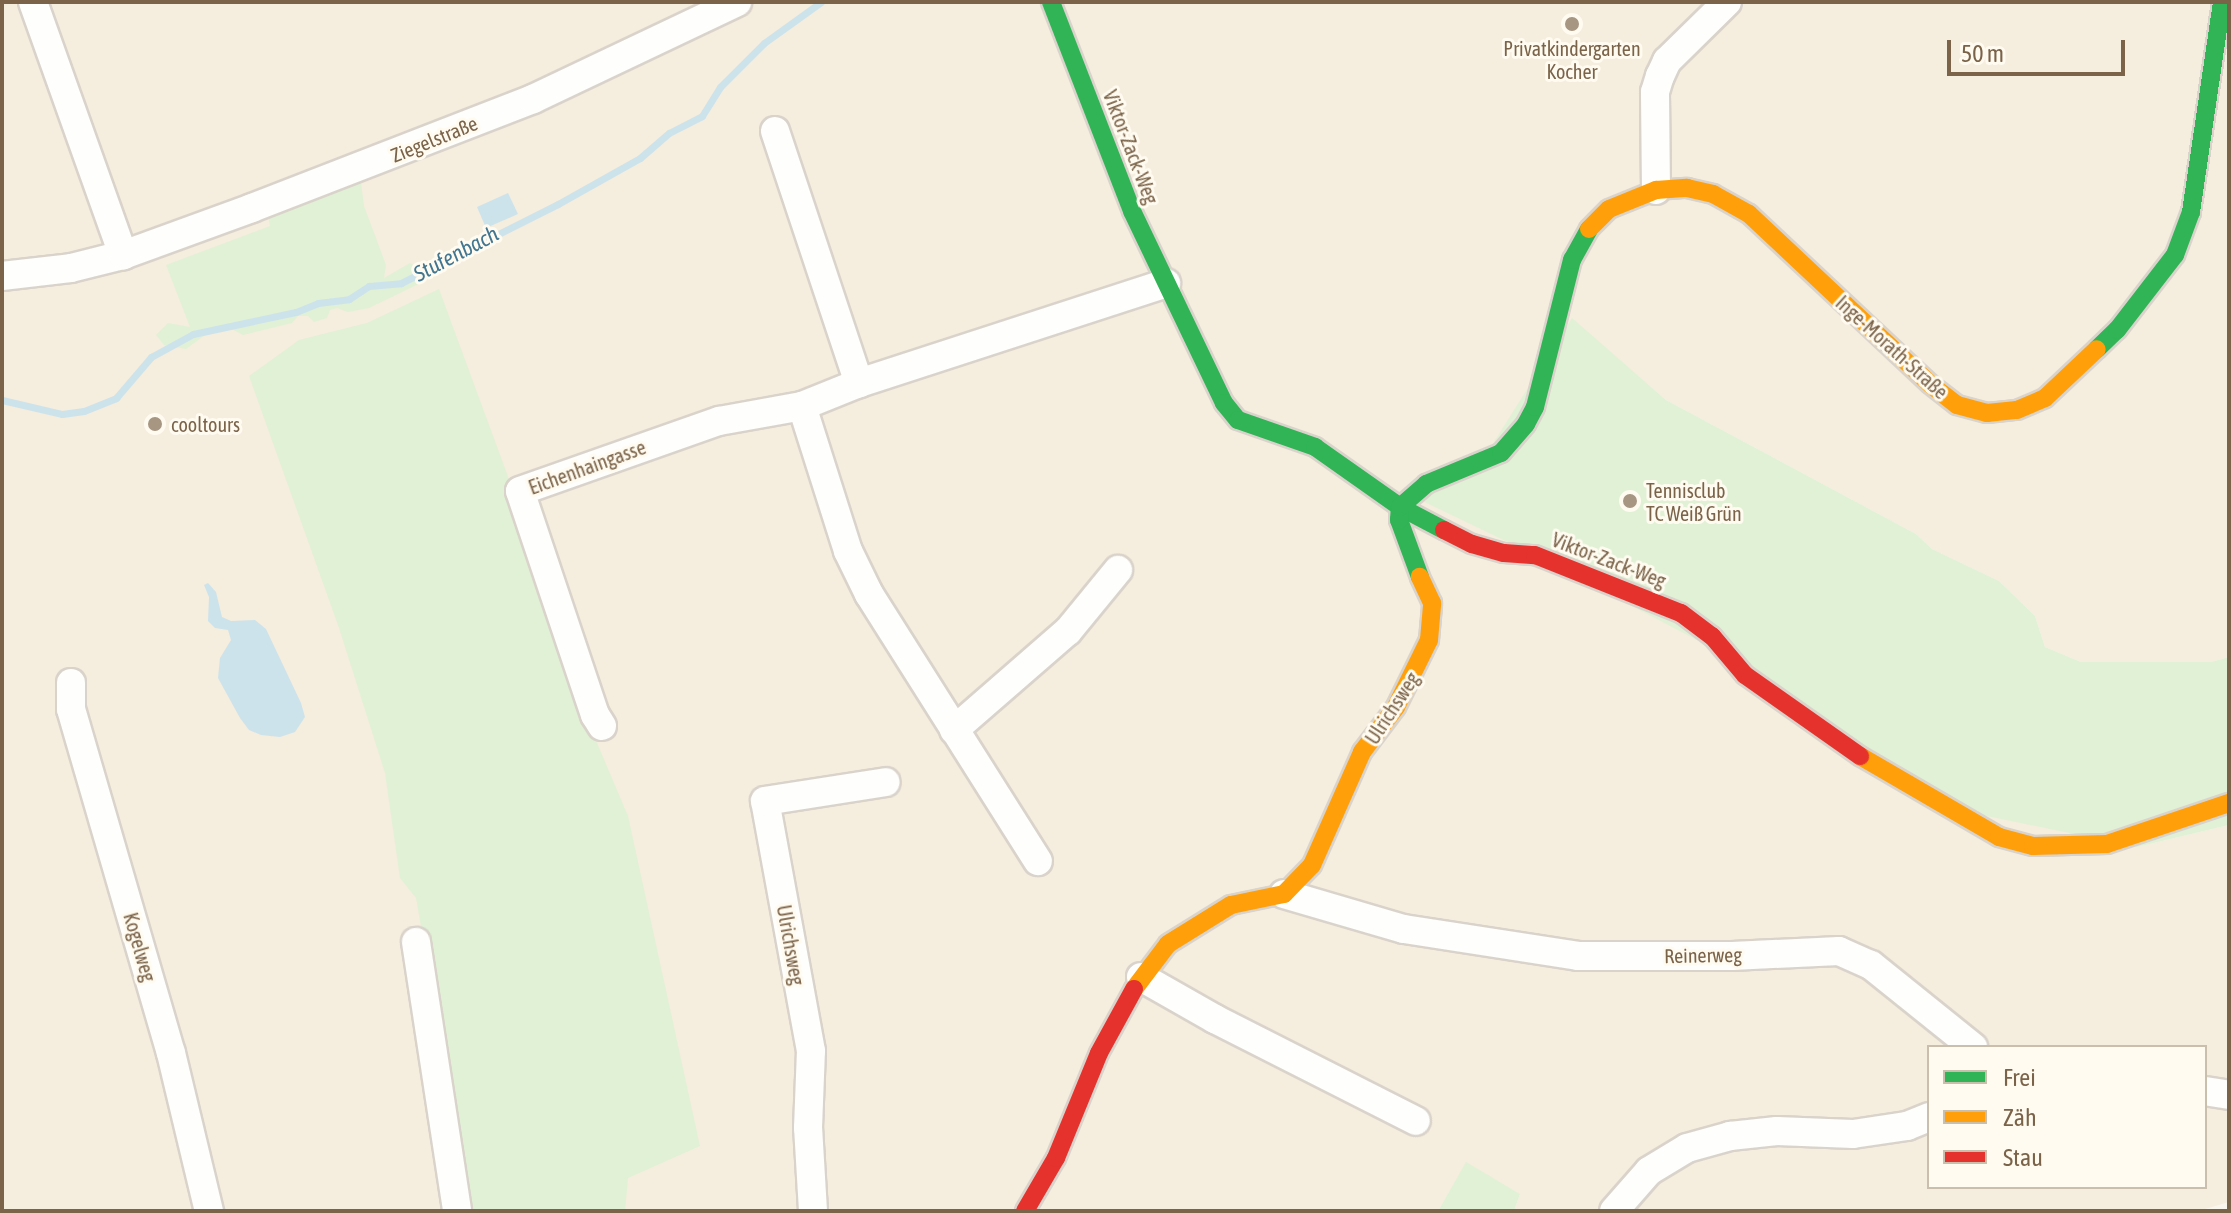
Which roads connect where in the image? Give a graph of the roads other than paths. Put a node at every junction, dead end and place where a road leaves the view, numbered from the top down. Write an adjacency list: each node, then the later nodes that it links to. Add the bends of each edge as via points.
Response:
1 (33, 2): 8 (street)
2 (737, 2): 8 (street, Ziegelstraße, via 533,99)
3 (1051, 2): 10 (street, Viktor-Zack-Weg, via 1132,211)
4 (1727, 2): 7 (street, via 1667,61 1660,76)
5 (2222, 2): 7 (street, Inge-Morath-Straße, via 2191,212 2175,255 2117,330 2045,398 2017,410 1987,413 1957,405 1749,214 1713,194 1687,188)
6 (775, 131): 11 (street)
7 (1656, 190): 13 (street, Inge-Morath-Straße, via 1609,209 1581,238 1535,407 1512,443 1501,453 1426,484)
8 (123, 255): 9 (street, Ziegelstraße)
9 (2, 276)
10 (1166, 283): 11 (street, Eichenhaingasse); 13 (street, Viktor-Zack-Weg, via 1230,412 1251,426 1315,447)
11 (859, 383): 12 (street, Eichenhaingasse)
12 (802, 406): 16 (street, Eichenhaingasse, via 719,421 520,491); 17 (street, via 848,551)
13 (1400, 507): 19 (street, Viktor-Zack-Weg, via 1472,544 1535,555 1681,613 1712,636 1745,675 1837,742 2013,842 2107,844); 21 (street, Ulrichsweg, via 1407,546 1433,612 1426,654 1362,752 1312,865)
14 (1118, 570): 17 (street, via 1068,631)
15 (71, 683): 29 (street, Kogelweg, via 71,709 171,1053)
16 (602, 726)
17 (954, 730): 20 (street)
18 (886, 782): 31 (street, Ulrichsweg, via 765,801 811,1051)
19 (2229, 803)
20 (1038, 861)
21 (1284, 894): 23 (street, via 1231,905 1195,925 1168,944); 24 (street, Reinerweg, via 1404,929 1578,956 1839,951 1871,965)
22 (416, 942): 30 (street)
23 (1141, 977): 28 (street); 32 (street, via 1099,1053 1056,1158)
24 (1971, 1045)
25 (2207, 1091): 26 (street)
26 (2229, 1095)
27 (1927, 1118): 33 (street, via 1853,1134 1777,1131 1687,1148 1649,1171)
28 (1416, 1121)
29 (209, 1211)
30 (457, 1211)
31 (813, 1211)
32 (1025, 1211)
33 (1614, 1211)

